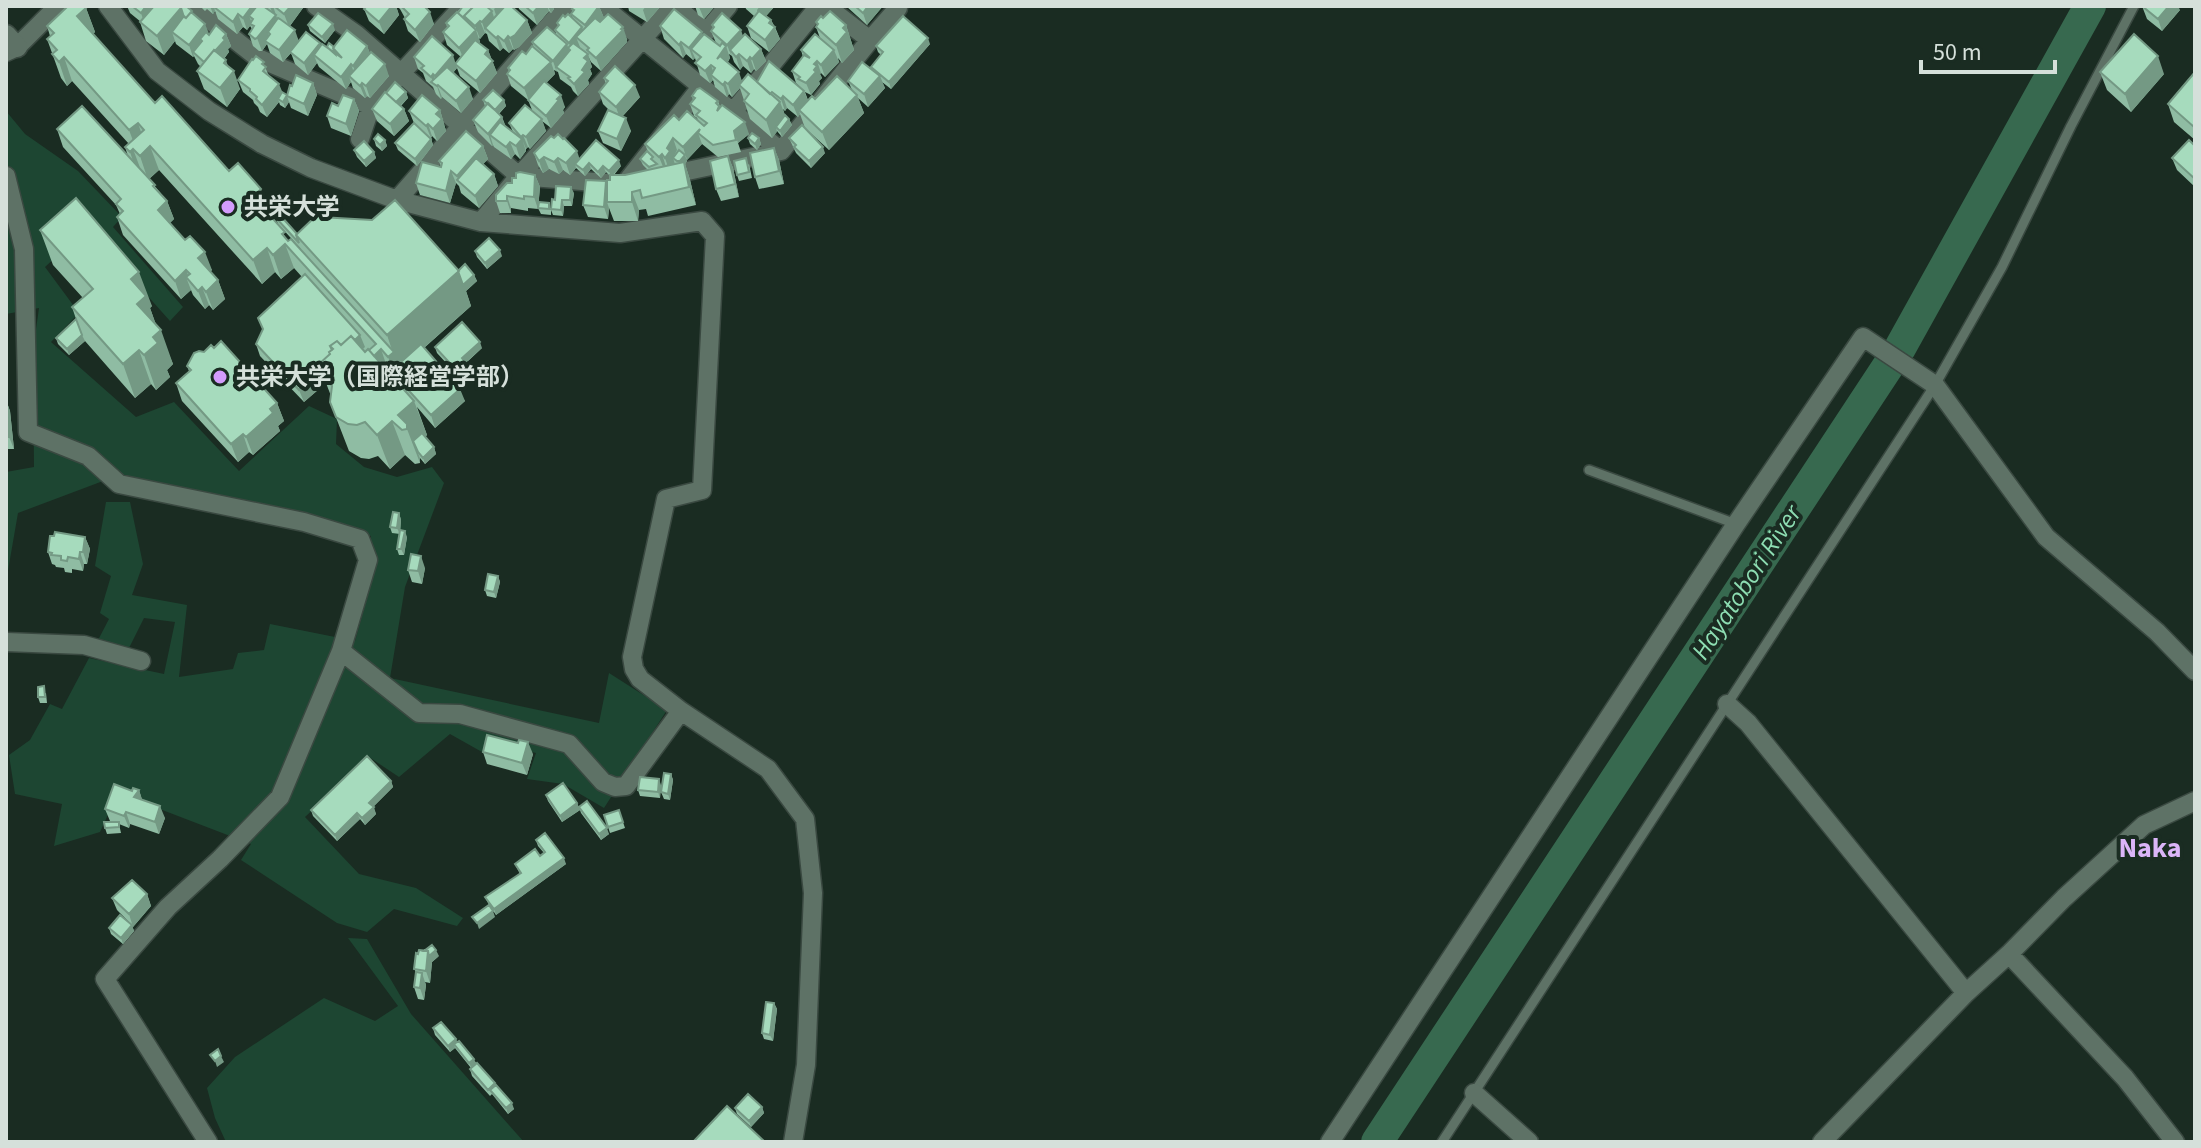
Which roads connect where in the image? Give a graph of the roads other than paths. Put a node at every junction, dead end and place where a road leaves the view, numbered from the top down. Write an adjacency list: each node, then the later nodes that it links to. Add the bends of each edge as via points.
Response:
1 (58, 6): 16 (street)
2 (109, 6): 27 (street, via 157,71 209,111 299,162)
3 (192, 6): 19 (street, via 258,58)
4 (316, 6): 17 (street)
5 (463, 6): 17 (street)
6 (566, 6): 21 (street)
7 (602, 6): 14 (street)
8 (673, 6): 9 (street, via 706,32); 14 (street)
9 (728, 6)
10 (819, 6): 20 (street)
11 (826, 6): 15 (street)
12 (2134, 6): 29 (lane, via 2002,267)
13 (898, 8): 15 (street)
14 (643, 40): 18 (street); 25 (street)
15 (870, 40): 23 (street)
16 (10, 45)
17 (402, 74): 19 (street); 21 (street)
18 (701, 87): 20 (street); 26 (street)
19 (371, 106): 22 (street)
20 (733, 112): 23 (street)
21 (461, 125): 25 (street); 27 (street)
22 (360, 139)
23 (781, 151): 26 (street)
24 (6, 176): 33 (street, via 24,249 28,432 88,456 119,484 304,522 360,539 368,560)
25 (519, 176): 26 (street); 28 (street)
26 (624, 185)
27 (397, 200): 28 (street)
28 (481, 222): 37 (street, via 620,233 702,221 715,236 702,490 666,499 632,657 640,679)
29 (1935, 385): 31 (street, via 1863,337); 35 (street, via 2046,537); 36 (lane)
30 (1589, 470): 31 (lane)
31 (1736, 524): 44 (street)
32 (6, 642): 34 (street, via 84,645)
33 (341, 651): 37 (street, via 419,713 460,714 569,744 603,782 615,787 626,786); 42 (street, via 280,797 168,907 105,979)
34 (141, 661)
35 (2195, 671)
36 (1727, 704): 40 (street, via 1748,723); 41 (lane)
37 (681, 711): 43 (street, via 768,769 805,819 813,893 806,1065)
38 (2195, 801): 39 (street, via 2144,825)
39 (2009, 954): 40 (street); 48 (street, via 2125,1078)
40 (1966, 993): 47 (street)
41 (1474, 1093): 45 (lane); 46 (street)
42 (208, 1142)
43 (793, 1142)
44 (1330, 1142)
45 (1442, 1142)
46 (1529, 1142)
47 (1822, 1142)
48 (2175, 1142)

